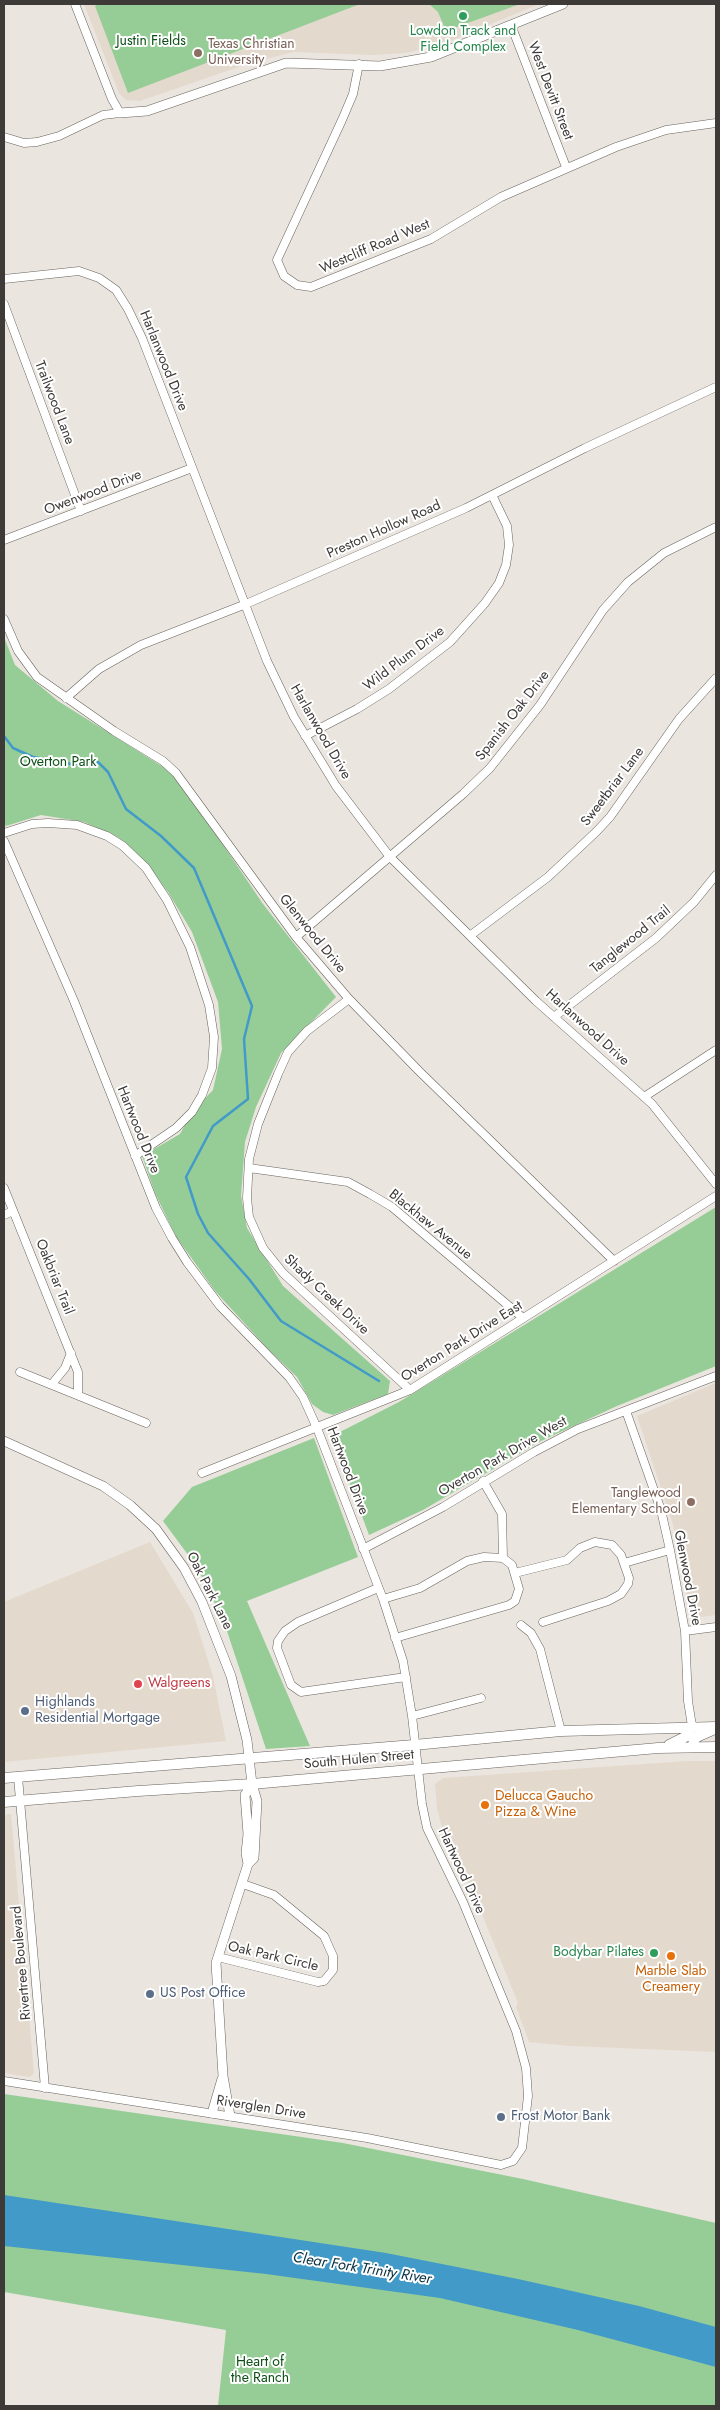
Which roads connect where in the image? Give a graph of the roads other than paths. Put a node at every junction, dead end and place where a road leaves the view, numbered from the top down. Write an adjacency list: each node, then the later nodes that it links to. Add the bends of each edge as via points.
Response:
1 (74, 4): 5 (street)
2 (563, 4): 3 (street)
3 (510, 25): 4 (street, via 431,57 380,66); 8 (street, West Devitt Street)
4 (359, 64): 5 (street, via 286,63 147,111); 8 (street, Westcliff Road West, via 353,94 277,260 284,276 298,285 311,287 431,239 500,197)
5 (120, 113): 7 (street, via 103,115 59,136 37,142 24,143)
6 (716, 123): 8 (street, Westcliff Road West, via 666,130)
7 (4, 138)
8 (566, 168)
9 (4, 279): 12 (street, Harlanwood Drive, via 79,271 99,278 116,290 142,338)
10 (4, 304): 14 (street, Trailwood Lane)
11 (716, 387): 13 (street, Preston Hollow Road)
12 (192, 468): 14 (street, Owenwood Drive); 17 (street, Harlanwood Drive)
13 (492, 495): 17 (street, Preston Hollow Road); 21 (street, Wild Plum Drive, via 507,526 509,545 499,583 486,603 450,642 388,689)
14 (81, 511): 16 (street, Owenwood Drive)
15 (716, 527): 24 (street, Spanish Oak Drive, via 664,553 628,582 603,610 540,705 490,768)
16 (4, 540)
17 (246, 604): 20 (street, Preston Hollow Road, via 141,645 99,669); 21 (street, Harlanwood Drive, via 267,661)
18 (4, 619): 20 (street, Glenwood Drive, via 18,651 37,677)
19 (716, 678): 26 (street, Sweetbriar Lane, via 679,719 596,832 548,876)
20 (66, 698): 27 (street, Glenwood Drive, via 163,760 176,773)
21 (305, 736): 24 (street, Harlanwood Drive, via 342,794)
22 (4, 834): 32 (street, via 40,824 78,825 123,846 146,868 167,900 193,955 209,1005 214,1037 212,1068 192,1112 176,1128)
23 (4, 841): 32 (street, Hartwood Drive, via 74,1001)
24 (390, 857): 26 (street, Harlanwood Drive); 27 (street, Spanish Oak Drive)
25 (716, 875): 29 (street, Tanglewood Trail, via 694,902 656,938)
26 (471, 936): 29 (street, Harlanwood Drive)
27 (296, 937): 28 (street, Glenwood Drive)
28 (349, 999): 33 (street, Shady Creek Drive, via 307,1031 288,1052 258,1124); 39 (street, Glenwood Drive)
29 (554, 1016): 31 (street, Harlanwood Drive)
30 (716, 1050): 31 (street)
31 (644, 1097): 34 (street, Harlanwood Drive)
32 (134, 1156): 49 (street, Hartwood Drive, via 156,1208 187,1262 220,1306 288,1377 303,1397)
33 (249, 1168): 40 (street, Blackhaw Avenue, via 348,1182 392,1207); 45 (street, Shady Creek Drive, via 249,1217 270,1259)
34 (716, 1184)
35 (4, 1188): 37 (street, Oakbriar Trail)
36 (716, 1196): 39 (street, Overton Park Drive East)
37 (13, 1211): 38 (street); 41 (street, Oakbriar Trail)
38 (4, 1215)
39 (614, 1261): 40 (street, Overton Park Drive East)
40 (524, 1318): 45 (street, Overton Park Drive East)
41 (71, 1353): 44 (street, via 65,1368); 46 (street, Oakbriar Trail, via 78,1372)
42 (20, 1372): 44 (street)
43 (716, 1376): 47 (street, Overton Park Drive West)
44 (52, 1384): 46 (street)
45 (410, 1390): 49 (street, Overton Park Drive East)
46 (78, 1395): 48 (street)
47 (626, 1411): 52 (street, Overton Park Drive West, via 578,1429); 54 (street, Glenwood Drive, via 661,1510)
48 (146, 1423)
49 (317, 1428): 51 (street, Overton Park Drive East); 53 (street, Hartwood Drive)
50 (4, 1441): 75 (street, Oak Park Lane, via 103,1486 130,1505 162,1536 184,1568 216,1634 234,1687)
51 (202, 1473)
52 (483, 1482): 53 (street, Overton Park Drive West); 55 (street, via 502,1514)
53 (363, 1549): 58 (street, Hartwood Drive)
54 (670, 1550): 56 (street); 63 (street, Glenwood Drive)
55 (503, 1558): 57 (street, via 512,1565); 59 (street, via 467,1561 420,1588)
56 (624, 1563): 57 (street, via 617,1549 595,1542 580,1548 567,1560); 60 (street, via 628,1584 615,1598)
57 (515, 1573): 64 (street, via 518,1595 515,1601 504,1607)
58 (378, 1588): 59 (street, Hartwood Drive); 65 (street, via 298,1622 285,1631 277,1648 291,1686 301,1692)
59 (383, 1599): 64 (street, Hartwood Drive)
60 (543, 1622)
61 (521, 1625): 70 (street, via 531,1633 540,1649)
62 (716, 1627): 63 (street)
63 (685, 1631): 68 (street, Glenwood Drive)
64 (395, 1638): 65 (street, Hartwood Drive)
65 (406, 1677): 67 (street, Hartwood Drive)
66 (481, 1698): 67 (street)
67 (412, 1716): 71 (street, Hartwood Drive)
68 (692, 1726): 69 (main road, South Hulen Street); 70 (main road, South Hulen Street); 74 (main road, via 687,1736)
69 (716, 1728): 72 (main road, via 694,1739)
70 (561, 1731): 71 (main road, South Hulen Street)
71 (414, 1745): 75 (main road, South Hulen Street); 76 (street, Hartwood Drive)
72 (692, 1746): 73 (main road, South Hulen Street); 74 (main road, South Hulen Street)
73 (716, 1747)
74 (658, 1748): 76 (main road, South Hulen Street)
75 (250, 1759): 77 (main road, South Hulen Street); 79 (street, Oak Park Lane)
76 (417, 1769): 79 (main road, South Hulen Street); 89 (street, Hartwood Drive, via 427,1828 475,1930 523,2055 528,2085 527,2121 522,2148)
77 (18, 1777): 78 (main road, South Hulen Street); 80 (street, Rivertree Boulevard)
78 (4, 1778)
79 (252, 1784): 80 (main road, South Hulen Street); 82 (street, Oak Park Lane, via 245,1795 248,1864)
80 (21, 1800): 81 (main road, South Hulen Street); 86 (street, Rivertree Boulevard)
81 (4, 1802)
82 (242, 1884): 83 (street, Oak Park Lane); 83 (street, Oak Park Circle, via 274,1895 324,1936 333,1956 333,1970 324,1981 318,1982)
83 (218, 1957): 84 (street, Oak Park Lane, via 216,1969)
84 (223, 2076): 87 (street, Oak Park Lane); 88 (street, Oak Park Lane)
85 (4, 2081): 86 (street, Riverglen Drive)
86 (46, 2088): 87 (street, Riverglen Drive)
87 (212, 2113): 88 (street, Riverglen Drive)
88 (230, 2116): 89 (street, Riverglen Drive, via 367,2138 501,2165)
89 (513, 2161)

